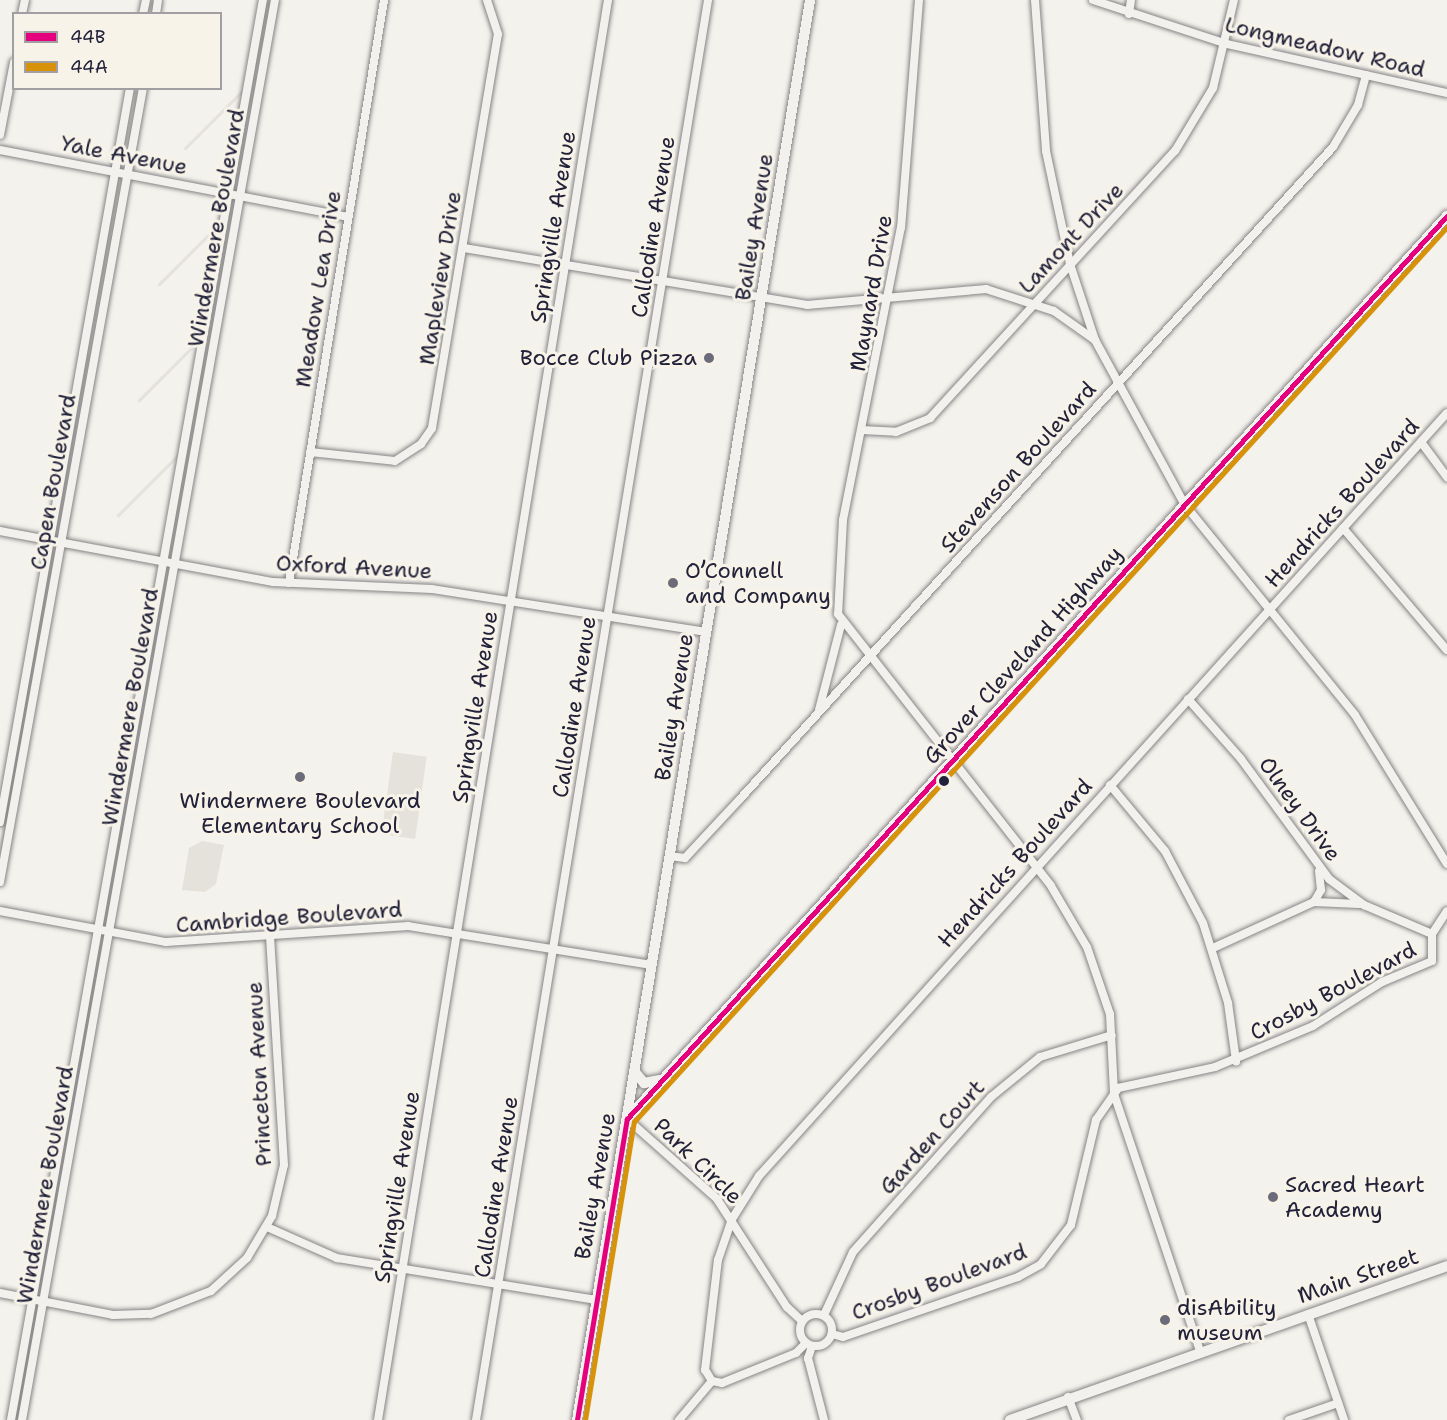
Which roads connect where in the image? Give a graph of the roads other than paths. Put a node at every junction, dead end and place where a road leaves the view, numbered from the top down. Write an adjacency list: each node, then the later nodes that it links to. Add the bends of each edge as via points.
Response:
1 (262, 0): 24 (street, Windermere Boulevard)
2 (275, 0): 25 (street, Windermere Boulevard)
3 (384, 0): 27 (street, Meadow Lea Drive)
4 (487, 0): 28 (street, Mapleview Drive, via 498,34)
5 (608, 0): 30 (street, Springville Avenue)
6 (708, 0): 31 (street, Callodine Avenue)
7 (810, 0): 32 (main road, Bailey Avenue)
8 (920, 0): 33 (street, Maynard Drive, via 909,163)
9 (1035, 0): 29 (street, via 1041,119)
10 (1093, 0): 13 (street, Longmeadow Road)
11 (1131, 0): 13 (street)
12 (1234, 0): 14 (street, Lamont Drive)
13 (1129, 14): 14 (street, Longmeadow Road)
14 (1227, 44): 16 (street, Longmeadow Road); 29 (street, Lamont Drive, via 1205,104 1176,151)
15 (12, 72): 20 (street)
16 (1366, 75): 19 (street, Longmeadow Road); 36 (street, Stevenson Boulevard, via 1358,105 1333,147)
17 (130, 90): 22 (street, Capen Boulevard)
18 (142, 90): 23 (street, Capen Boulevard)
19 (1447, 93)
20 (0, 135)
21 (0, 150): 22 (street, Yale Avenue)
22 (115, 171): 23 (street, Yale Avenue); 45 (street, Capen Boulevard)
23 (128, 174): 24 (street, Yale Avenue); 46 (street, Capen Boulevard)
24 (227, 193): 25 (street, Yale Avenue); 47 (street, Windermere Boulevard)
25 (240, 196): 27 (street, Yale Avenue); 48 (street, Windermere Boulevard)
26 (1447, 216): 42 (main road, Grover Cleveland Highway)
27 (348, 217): 40 (street, Meadow Lea Drive)
28 (464, 248): 30 (street); 40 (street, Mapleview Drive, via 435,419 427,436 404,457 386,462)
29 (1070, 264): 34 (street, Lamont Drive); 35 (street)
30 (565, 265): 31 (street); 50 (street, Springville Avenue)
31 (662, 280): 32 (street); 52 (street, Callodine Avenue)
32 (762, 299): 33 (street, via 831,305); 54 (main road, Bailey Avenue)
33 (889, 300): 34 (street, via 968,287); 38 (street, Maynard Drive)
34 (1035, 302): 35 (street); 38 (street, Lamont Drive, via 930,418 896,432)
35 (1095, 340): 36 (street)
36 (1119, 383): 42 (street); 56 (street, Stevenson Boulevard)
37 (1447, 413): 39 (street, Hendricks Boulevard)
38 (862, 430): 53 (street, Maynard Drive, via 840,544 836,595)
39 (1421, 442): 41 (street); 43 (street, Hendricks Boulevard)
40 (310, 452): 49 (street, Meadow Lea Drive)
41 (1447, 477)
42 (1185, 505): 51 (street); 59 (main road, Grover Cleveland Highway)
43 (1343, 528): 51 (street, Hendricks Boulevard); 55 (street)
44 (0, 531): 45 (street, Oxford Avenue)
45 (49, 541): 46 (street, Oxford Avenue); 61 (street, Capen Boulevard)
46 (60, 543): 47 (street, Oxford Avenue); 66 (street, Capen Boulevard)
47 (163, 562): 48 (street, Oxford Avenue); 71 (street, Windermere Boulevard)
48 (174, 564): 49 (street, Oxford Avenue); 72 (street, Windermere Boulevard)
49 (289, 583): 50 (street, Oxford Avenue, via 415,587)
50 (511, 600): 52 (street, Oxford Avenue); 73 (street, Springville Avenue)
51 (1268, 611): 57 (street, Hendricks Boulevard); 63 (street, via 1374,742)
52 (607, 615): 54 (street, Oxford Avenue); 77 (street, Callodine Avenue)
53 (841, 625): 56 (street, Maynard Drive); 58 (street, Maynard Drive)
54 (706, 632): 62 (main road, Bailey Avenue)
55 (1447, 650)
56 (868, 659): 58 (street, Stevenson Boulevard); 59 (street, Maynard Drive)
57 (1188, 699): 60 (street, Hendricks Boulevard); 65 (street, Olney Drive, via 1241,759)
58 (818, 713): 62 (street, Stevenson Boulevard, via 685,858)
59 (952, 762): 64 (street, Maynard Drive); 82 (main road, Grover Cleveland Highway)
60 (1110, 785): 64 (street, Hendricks Boulevard); 76 (street, via 1179,874)
61 (0, 822)
62 (669, 856): 78 (main road, Bailey Avenue)
63 (1447, 864)
64 (1036, 867): 79 (street, Maynard Drive, via 1087,947 1104,991); 85 (street, Hendricks Boulevard, via 774,1156)
65 (1318, 868): 67 (street, via 1321,890); 68 (street, Olney Drive)
66 (0, 882)
67 (1314, 903): 68 (street); 76 (street)
68 (1364, 905): 74 (street, Olney Drive)
69 (1447, 910): 74 (street, Crosby Boulevard)
70 (0, 911): 71 (street, Cambridge Boulevard)
71 (98, 930): 72 (street, Cambridge Boulevard); 91 (street, Windermere Boulevard)
72 (107, 932): 75 (street, Cambridge Boulevard, via 166,942); 93 (street, Windermere Boulevard)
73 (457, 934): 75 (street, Cambridge Boulevard, via 408,926); 77 (street, Cambridge Boulevard); 88 (street, Springville Avenue)
74 (1432, 934): 80 (street, Crosby Boulevard, via 1432,961 1382,982 1313,1026)
75 (270, 936): 86 (street, Princeton Avenue, via 284,1148 282,1183)
76 (1213, 948): 80 (street)
77 (552, 949): 78 (street, Cambridge Boulevard); 89 (street, Callodine Avenue)
78 (651, 964): 81 (main road, Bailey Avenue)
79 (1112, 1035): 83 (street, Maynard Drive); 95 (street, Garden Court, via 1056,1049 998,1090 853,1252)
80 (1236, 1060): 83 (street, Crosby Boulevard, via 1128,1083)
81 (634, 1071): 82 (main road, via 644,1083); 84 (main road, Bailey Avenue)
82 (666, 1077): 84 (main road, Grover Cleveland Highway)
83 (1114, 1094): 97 (street, Crosby Boulevard, via 1096,1120 1071,1225 1041,1264 1018,1277 843,1337); 99 (street, Maynard Drive)
84 (627, 1119): 85 (street, Park Circle, via 699,1181); 92 (main road, Bailey Avenue)
85 (732, 1219): 96 (street, Park Circle, via 787,1307); 100 (street, Hendricks Boulevard, via 710,1304 705,1370)
86 (267, 1227): 88 (street, via 319,1253); 93 (street, Princeton Avenue, via 236,1271 182,1305 119,1316)
87 (1447, 1266): 94 (main road, Main Street)
88 (402, 1269): 89 (street); 105 (street, Springville Avenue)
89 (498, 1284): 92 (street); 106 (street, Callodine Avenue)
90 (0, 1293): 91 (street, Princeton Avenue)
91 (32, 1299): 93 (street, Princeton Avenue); 103 (street, Windermere Boulevard)
92 (596, 1300): 107 (main road, Bailey Avenue)
93 (43, 1301): 104 (street, Windermere Boulevard)
94 (1308, 1314): 99 (main road, Main Street); 102 (street)
95 (824, 1316): 96 (street, Crosby Boulevard); 97 (street, Crosby Boulevard)
96 (802, 1321): 98 (street, via 800,1335)
97 (832, 1334): 98 (street, Crosby Boulevard, via 827,1343)
98 (809, 1345): 100 (street, Crosby Boulevard, via 722,1383); 109 (street, via 808,1358)
99 (1200, 1351): 101 (main road, Main Street)
100 (712, 1381): 108 (street)
101 (1068, 1397): 110 (main road, Main Street); 111 (street)
102 (1338, 1403): 112 (street); 113 (street)
103 (11, 1420)
104 (22, 1420)
105 (378, 1420)
106 (476, 1420)
107 (577, 1420)
108 (679, 1420)
109 (824, 1420)
110 (1010, 1420)
111 (1077, 1420)
112 (1288, 1420)
113 (1344, 1420)

